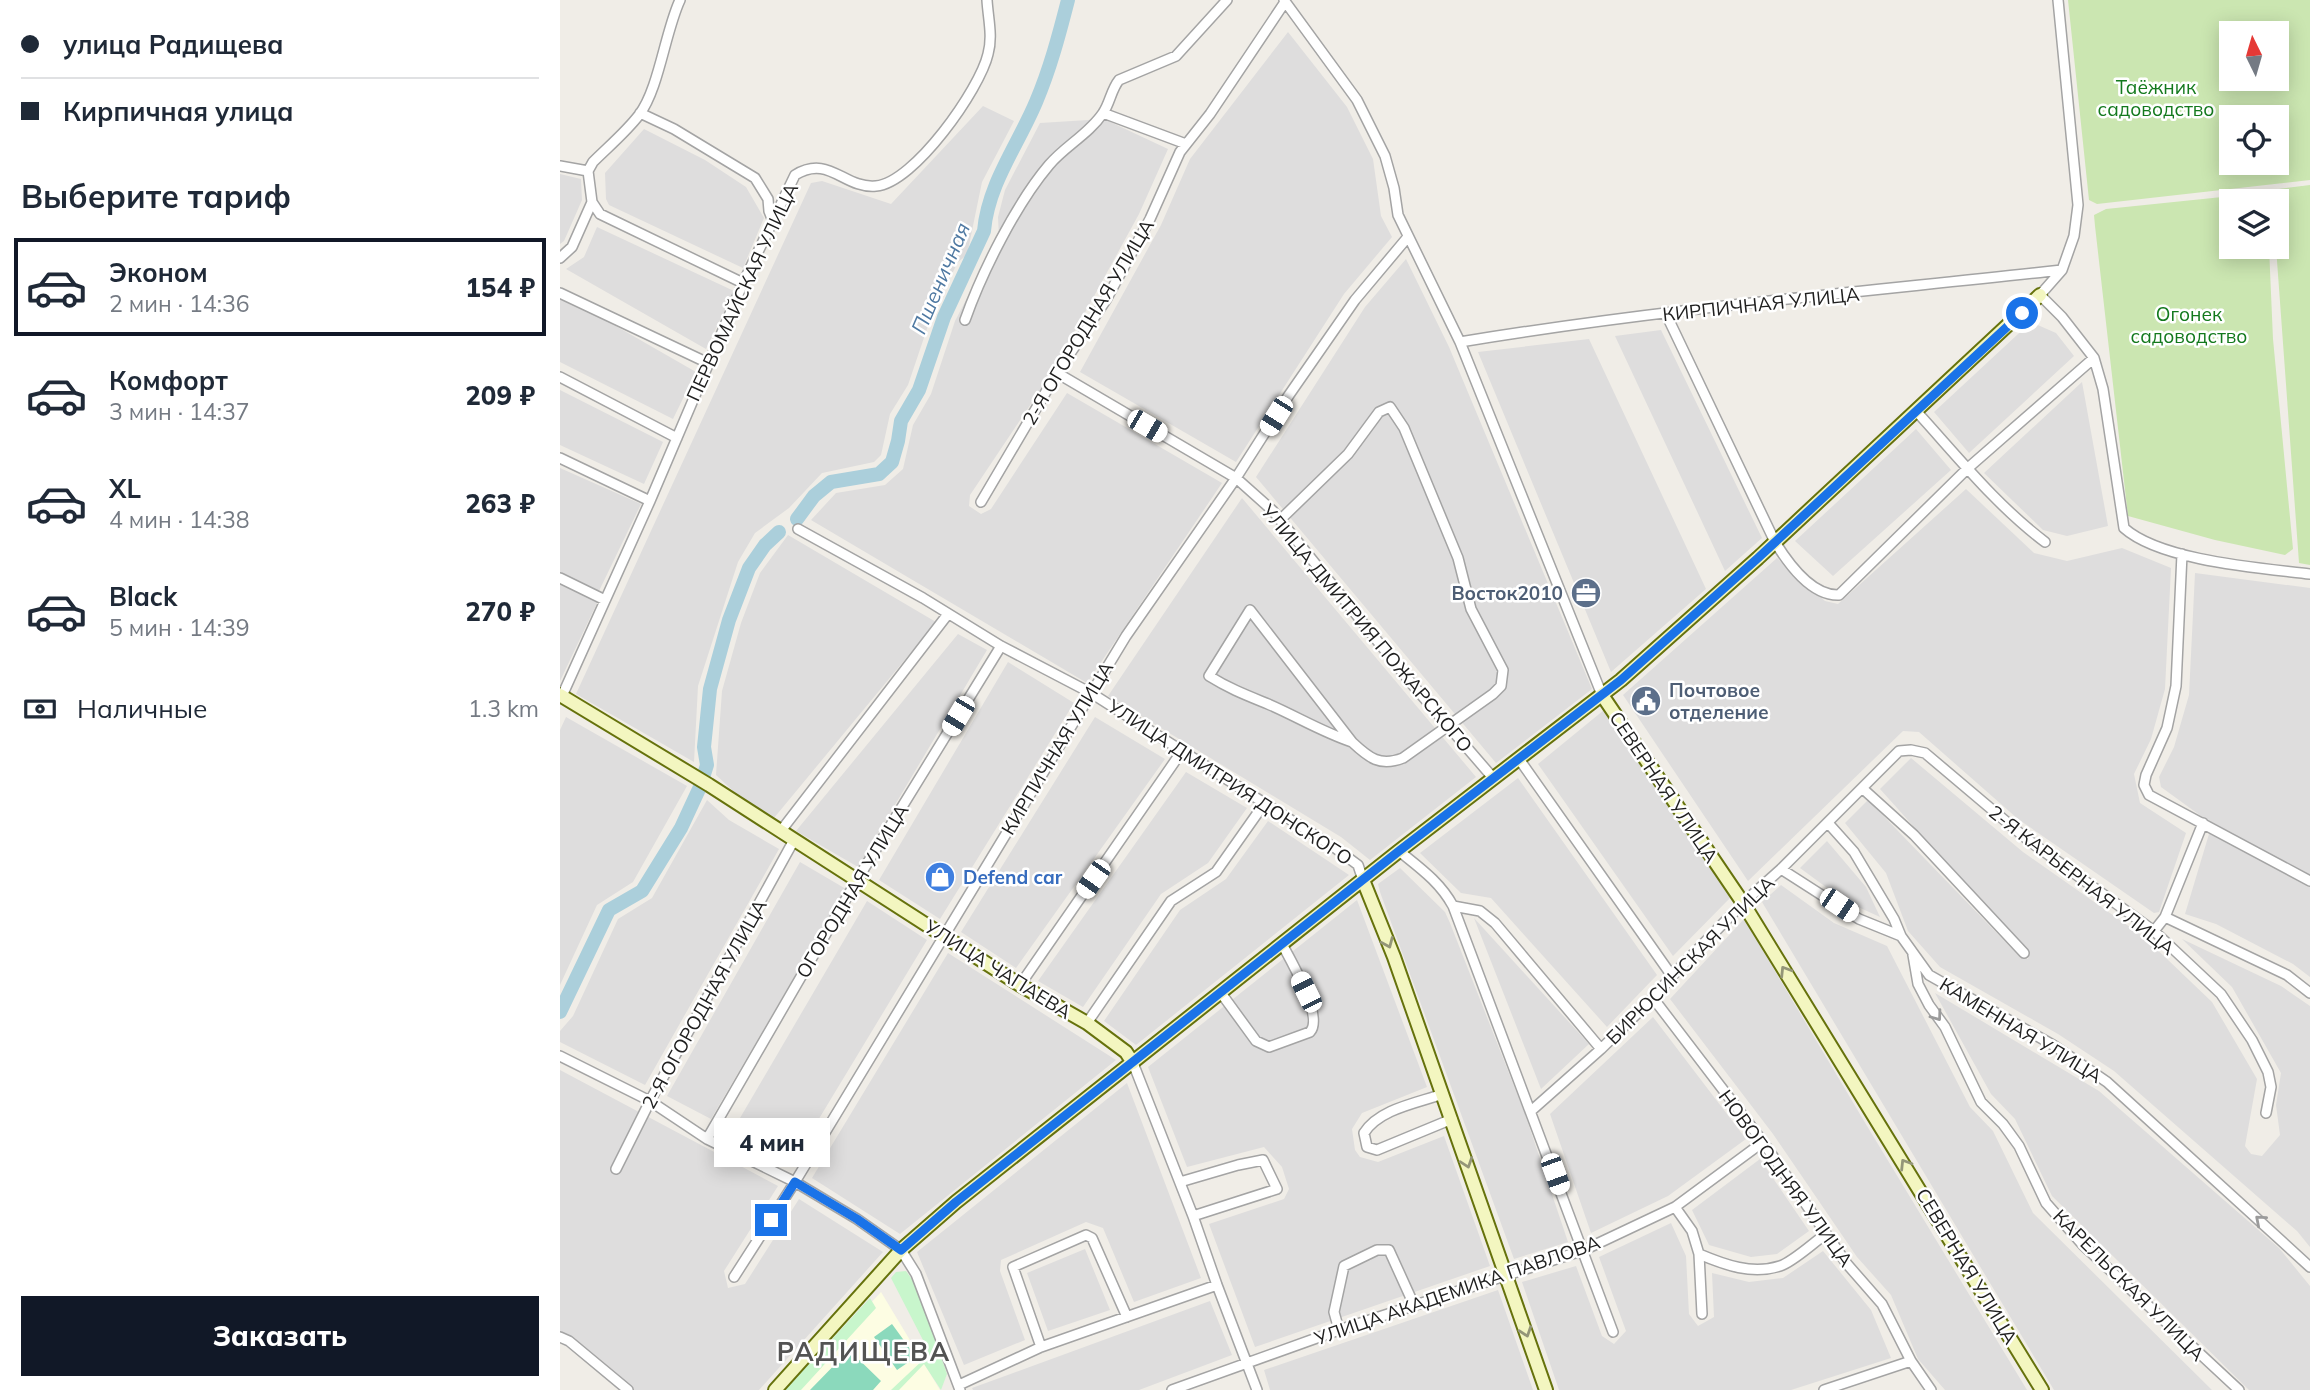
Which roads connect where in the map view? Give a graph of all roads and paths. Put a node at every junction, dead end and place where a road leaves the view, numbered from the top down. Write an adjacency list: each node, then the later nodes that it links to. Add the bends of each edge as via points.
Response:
1 (680, 0): 6 (street)
2 (987, 0): 12 (street, ПЕРВОМАЙСКАЯ УЛИЦА, via 990,42 984,67 929,149 897,177 878,186 809,168 795,175)
3 (1227, 0): 7 (street, via 1176,56 1119,80)
4 (2058, 0): 15 (street, via 2078,205 2074,236)
5 (1284, 1): 8 (street, 2-Я ОГОРОДНАЯ УЛИЦА); 13 (street, СЕВЕРНАЯ УЛИЦА, via 1357,100 1385,156)
6 (640, 113): 10 (street); 12 (street, via 755,178 768,198)
7 (1103, 113): 8 (street); 20 (street, via 1039,178 989,265)
8 (1186, 144): 24 (street, 2-Я ОГОРОДНАЯ УЛИЦА, via 1105,300)
9 (560, 166): 10 (street)
10 (588, 171): 11 (street)
11 (592, 202): 14 (street, via 572,247); 16 (street, via 600,215)
12 (773, 220): 16 (street, ПЕРВОМАЙСКАЯ УЛИЦА)
13 (1408, 238): 21 (street, СЕВЕРНАЯ УЛИЦА); 30 (street, КИРПИЧНАЯ УЛИЦА, via 1355,300)
14 (560, 258)
15 (2062, 270): 18 (street); 19 (street, КИРПИЧНАЯ УЛИЦА)
16 (743, 283): 23 (street, ПЕРВОМАЙСКАЯ УЛИЦА)
17 (560, 293): 23 (street)
18 (2040, 295): 22 (street); 26 (main road)
19 (1666, 314): 21 (street, КИРПИЧНАЯ УЛИЦА); 35 (street)
20 (965, 320)
21 (1461, 342): 44 (street, СЕВЕРНАЯ УЛИЦА)
22 (2094, 358): 29 (street); 37 (street, via 2124,528 2136,538)
23 (708, 363): 27 (street, ПЕРВОМАЙСКАЯ УЛИЦА)
24 (1057, 373): 30 (street, УЛИЦА ДМИТРИЯ ПОЖАРСКОГО); 32 (street, 2-Я ОГОРОДНАЯ УЛИЦА)
25 (560, 377): 27 (street)
26 (1917, 412): 29 (street); 35 (main road)
27 (677, 438): 31 (street, ПЕРВОМАЙСКАЯ УЛИЦА)
28 (560, 458): 31 (street)
29 (1968, 468): 35 (street, via 1839,595 1819,590 1786,560); 36 (street)
30 (1236, 478): 33 (street, УЛИЦА ДМИТРИЯ ПОЖАРСКОГО); 43 (street, КИРПИЧНАЯ УЛИЦА)
31 (650, 501): 40 (street, ПЕРВОМАЙСКАЯ УЛИЦА)
32 (981, 502)
33 (1280, 520): 46 (street, УЛИЦА ДМИТРИЯ ПОЖАРСКОГО); 46 (street, via 1348,454 1379,412 1390,407 1404,428 1458,558 1471,609 1503,670 1502,686)
34 (798, 530): 41 (street, УЛИЦА ДМИТРИЯ ДОНСКОГО)
35 (1775, 542): 44 (main road)
36 (2045, 542)
37 (2182, 554): 38 (street); 55 (street, via 2176,686 2168,728 2144,785 2149,795)
38 (2310, 574)
39 (560, 578): 40 (street)
40 (605, 600): 45 (street, ПЕРВОМАЙСКАЯ УЛИЦА)
41 (948, 614): 42 (street, УЛИЦА ДМИТРИЯ ДОНСКОГО); 56 (street)
42 (1001, 646): 43 (street, УЛИЦА ДМИТРИЯ ДОНСКОГО); 60 (street, ОГОРОДНАЯ УЛИЦА)
43 (1091, 693): 48 (street, УЛИЦА ДМИТРИЯ ДОНСКОГО); 67 (street, КИРПИЧНАЯ УЛИЦА)
44 (1602, 695): 50 (main road); 63 (main road, СЕВЕРНАЯ УЛИЦА)
45 (561, 697): 56 (main road, УЛИЦА ЧАПАЕВА)
46 (1448, 726): 47 (street, via 1389,764 1363,753); 51 (street, УЛИЦА ДМИТРИЯ ПОЖАРСКОГО)
47 (1352, 742): 47 (street, via 1235,692 1209,676 1250,610)
48 (1182, 751): 53 (street, УЛИЦА ДМИТРИЯ ДОНСКОГО); 73 (street)
49 (1899, 751): 52 (street, БИРЮСИНСКАЯ УЛИЦА); 66 (street, 2-Я КАРЬЕРНАЯ УЛИЦА, via 1925,753 2028,840)
50 (1519, 759): 51 (main road); 72 (street)
51 (1494, 779): 58 (main road)
52 (1862, 788): 54 (street, БИРЮСИНСКАЯ УЛИЦА); 71 (street, via 1914,835)
53 (1264, 804): 61 (street, УЛИЦА ДМИТРИЯ ДОНСКОГО, via 1358,865); 77 (street, via 1216,872 1171,901)
54 (1828, 823): 59 (street, БИРЮСИНСКАЯ УЛИЦА); 68 (street, КАМЕННАЯ УЛИЦА, via 1854,852)
55 (2203, 823): 62 (street); 65 (street)
56 (780, 832): 57 (main road, УЛИЦА ЧАПАЕВА)
57 (794, 840): 60 (main road, УЛИЦА ЧАПАЕВА); 82 (street, 2-Я ОГОРОДНАЯ УЛИЦА)
58 (1399, 851): 61 (main road); 64 (street, via 1433,879)
59 (1781, 869): 63 (street, БИРЮСИНСКАЯ УЛИЦА); 68 (street, via 1858,919)
60 (857, 880): 67 (main road, УЛИЦА ЧАПАЕВА); 86 (street, ОГОРОДНАЯ УЛИЦА)
61 (1363, 880): 69 (main road); 81 (main road, УЛИЦА ДМИТРИЯ ДОНСКОГО, one-way to 81)
62 (2310, 881)
63 (1743, 903): 72 (street, БИРЮСИНСКАЯ УЛИЦА); 118 (main road, СЕВЕРНАЯ УЛИЦА, one-way to 63)
64 (1453, 906): 78 (street, БИРЮСИНСКАЯ УЛИЦА, via 1480,911 1495,923); 83 (street)
65 (2165, 918): 66 (street); 75 (street, 2-Я КАРЬЕРНАЯ УЛИЦА, via 2287,975)
66 (2154, 932): 84 (street, 2-Я КАРЬЕРНАЯ УЛИЦА, via 2221,993 2252,1040 2268,1072)
67 (944, 936): 73 (main road, УЛИЦА ЧАПАЕВА); 89 (street, КИРПИЧНАЯ УЛИЦА)
68 (1901, 936): 70 (street, КАМЕННАЯ УЛИЦА)
69 (1282, 944): 74 (main road); 74 (street, via 1306,992 1315,1022 1310,1032 1264,1046)
70 (1913, 953): 97 (street, КАМЕННАЯ УЛИЦА, one-way to 70, via 2107,1082 2053,1045 1929,975); 119 (street, КАРЕЛЬСКАЯ УЛИЦА, one-way to 119, via 1929,1005 1945,1027 1981,1102 2019,1146 2046,1203 2083,1245)
71 (2024, 953)
72 (1672, 976): 76 (street, БИРЮСИНСКАЯ УЛИЦА)
73 (1020, 985): 77 (main road, УЛИЦА ЧАПАЕВА)
74 (1221, 993): 80 (main road)
75 (2310, 993)
76 (1653, 998): 78 (street, БИРЮСИНСКАЯ УЛИЦА); 87 (street, НОВОГОДНЯЯ УЛИЦА)
77 (1087, 1024): 80 (main road, УЛИЦА ЧАПАЕВА, via 1126,1052)
78 (1601, 1049): 83 (street)
79 (560, 1056): 82 (street)
80 (1133, 1063): 90 (street, УЛИЦА ЧАПАЕВА); 94 (main road)
81 (1443, 1094): 85 (main road, УЛИЦА ДМИТРИЯ ДОНСКОГО); 85 (street, via 1370,1122 1364,1133 1367,1147 1377,1150)
82 (649, 1101): 86 (street); 88 (street, 2-Я ОГОРОДНАЯ УЛИЦА)
83 (1531, 1111): 95 (street)
84 (2266, 1114)
85 (1451, 1119): 98 (main road, УЛИЦА ДМИТРИЯ ДОНСКОГО, one-way to 98)
86 (707, 1139): 89 (street)
87 (1763, 1142): 91 (street, УЛИЦА АКАДЕМИКА ПАВЛОВА); 93 (street, НОВОГОДНЯЯ УЛИЦА)
88 (616, 1169)
89 (795, 1182): 94 (street); 99 (street, КИРПИЧНАЯ УЛИЦА)
90 (1180, 1182): 92 (street, УЛИЦА ЧАПАЕВА); 92 (street, via 1263,1160 1277,1189)
91 (1675, 1207): 95 (street, УЛИЦА АКАДЕМИКА ПАВЛОВА); 96 (street, via 1692,1231)
92 (1193, 1216): 100 (street, УЛИЦА ЧАПАЕВА)
93 (1826, 1234): 96 (street, via 1782,1266 1751,1270); 108 (street, НОВОГОДНЯЯ УЛИЦА, via 1882,1304)
94 (901, 1250): 110 (street, via 916,1274); 112 (main road)
95 (1584, 1250): 98 (street, УЛИЦА АКАДЕМИКА ПАВЛОВА); 105 (street)
96 (1699, 1254): 102 (street)
97 (2310, 1267)
98 (1506, 1274): 101 (street, УЛИЦА АКАДЕМИКА ПАВЛОВА); 115 (main road, УЛИЦА ДМИТРИЯ ДОНСКОГО, one-way to 115)
99 (734, 1277)
100 (1217, 1285): 103 (street); 109 (street, УЛИЦА ЧАПАЕВА)
101 (1414, 1305): 104 (street, УЛИЦА АКАДЕМИКА ПАВЛОВА); 104 (street, via 1390,1250 1377,1250 1344,1266 1334,1312)
102 (1702, 1314)
103 (1127, 1317): 107 (street); 107 (street, via 1093,1238 1086,1235 1013,1267)
104 (1339, 1329): 109 (street, УЛИЦА АКАДЕМИКА ПАВЛОВА)
105 (1613, 1332)
106 (560, 1337): 111 (street)
107 (1041, 1347): 110 (street)
108 (1911, 1361): 116 (street); 117 (street, НОВОГОДНЯЯ УЛИЦА)
109 (1248, 1362): 113 (street, УЛИЦА АКАДЕМИКА ПАВЛОВА); 114 (street, УЛИЦА ЧАПАЕВА)
110 (959, 1387)
111 (628, 1390)
112 (775, 1390)
113 (1172, 1390)
114 (1257, 1390)
115 (1546, 1390)
116 (1824, 1390)
117 (1931, 1390)
118 (2042, 1390)
119 (2239, 1390)

